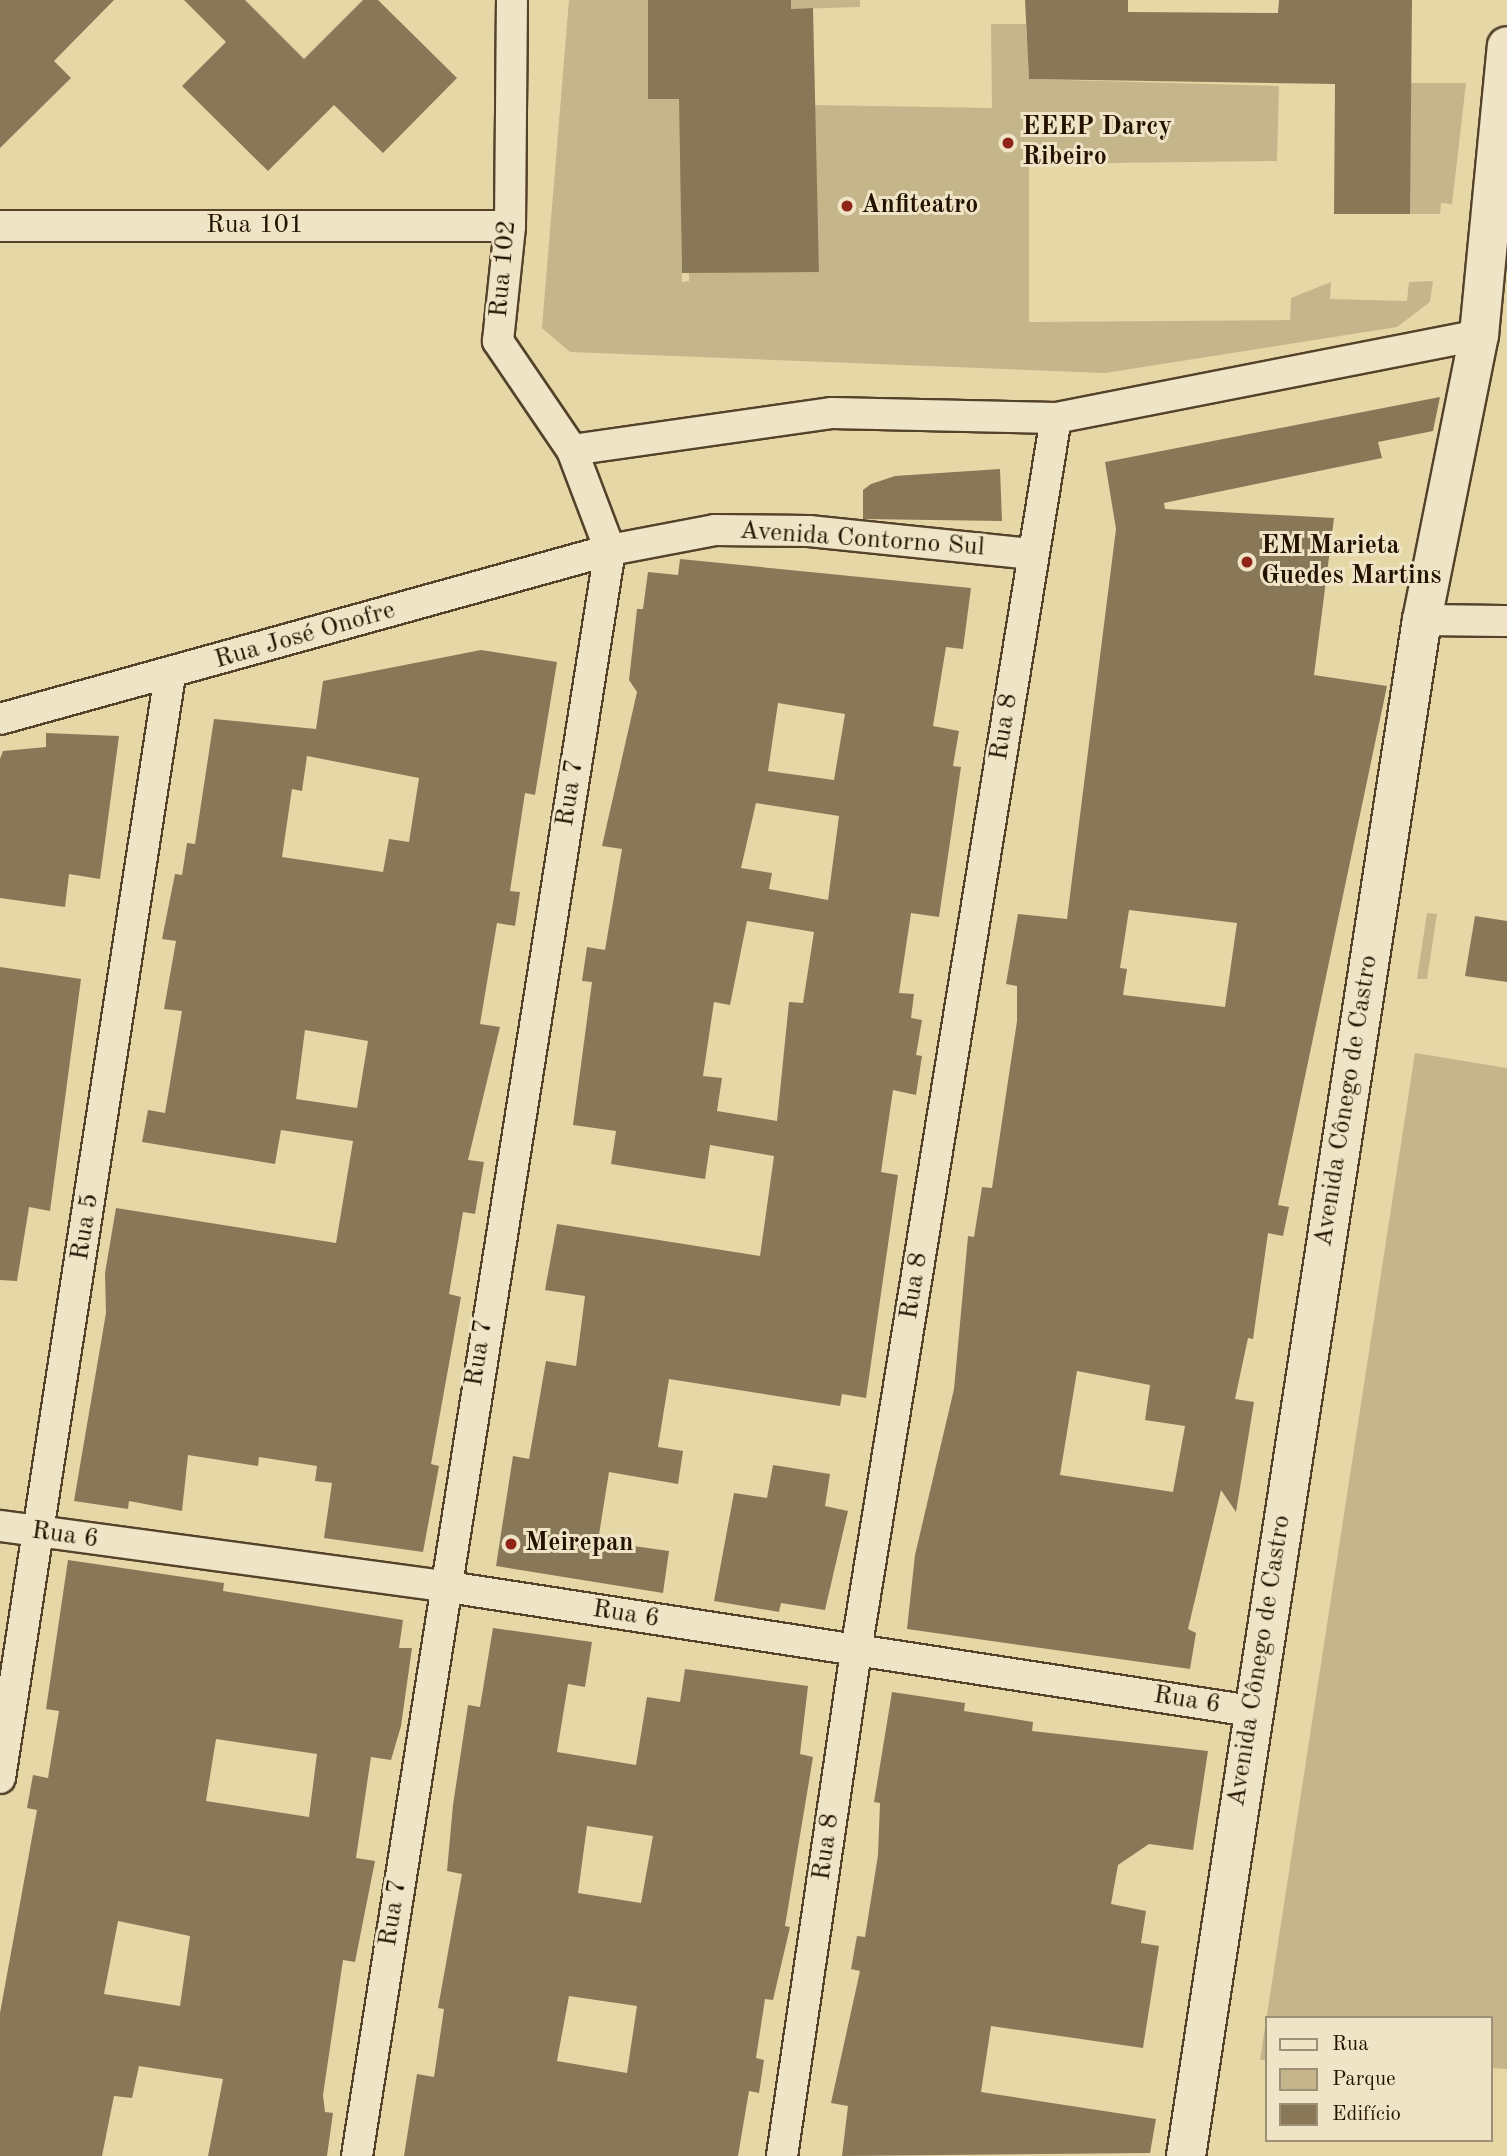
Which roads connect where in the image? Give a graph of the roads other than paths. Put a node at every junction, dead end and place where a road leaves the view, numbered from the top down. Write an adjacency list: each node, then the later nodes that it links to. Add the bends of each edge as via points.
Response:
1 (512, 0): 4 (street, Rua 102)
2 (1507, 46): 5 (main road, Avenida Cônego de Castro)
3 (0, 226): 4 (street, Rua 101)
4 (510, 226): 9 (street, Rua 102, via 498,341)
5 (1497, 228): 6 (main road, Avenida Cônego de Castro)
6 (1495, 272): 7 (main road, Avenida Cônego de Castro)
7 (1479, 335): 8 (street); 12 (main road, Avenida Cônego de Castro)
8 (1056, 418): 9 (street, via 832,413); 11 (street, Rua 8)
9 (572, 450): 10 (street, Rua 102)
10 (610, 550): 11 (street, Avenida Contorno Sul, via 715,530 809,531); 14 (street, Rua José Onofre); 18 (street, Rua 7)
11 (1032, 554): 19 (street, Rua 8)
12 (1422, 620): 13 (street); 20 (main road, Avenida Cônego de Castro)
13 (1507, 621)
14 (170, 675): 15 (street, Rua José Onofre); 17 (street, Rua 5)
15 (0, 719)
16 (0, 1526): 17 (street, Rua 6)
17 (39, 1532): 18 (street, Rua 6); 21 (street, Rua 5)
18 (442, 1586): 19 (street, Rua 6); 22 (street, Rua 7)
19 (856, 1651): 20 (street, Rua 6); 23 (street, Rua 8)
20 (1251, 1711): 24 (main road, Avenida Cônego de Castro)
21 (0, 1778)
22 (357, 2156)
23 (782, 2156)
24 (1186, 2156)

